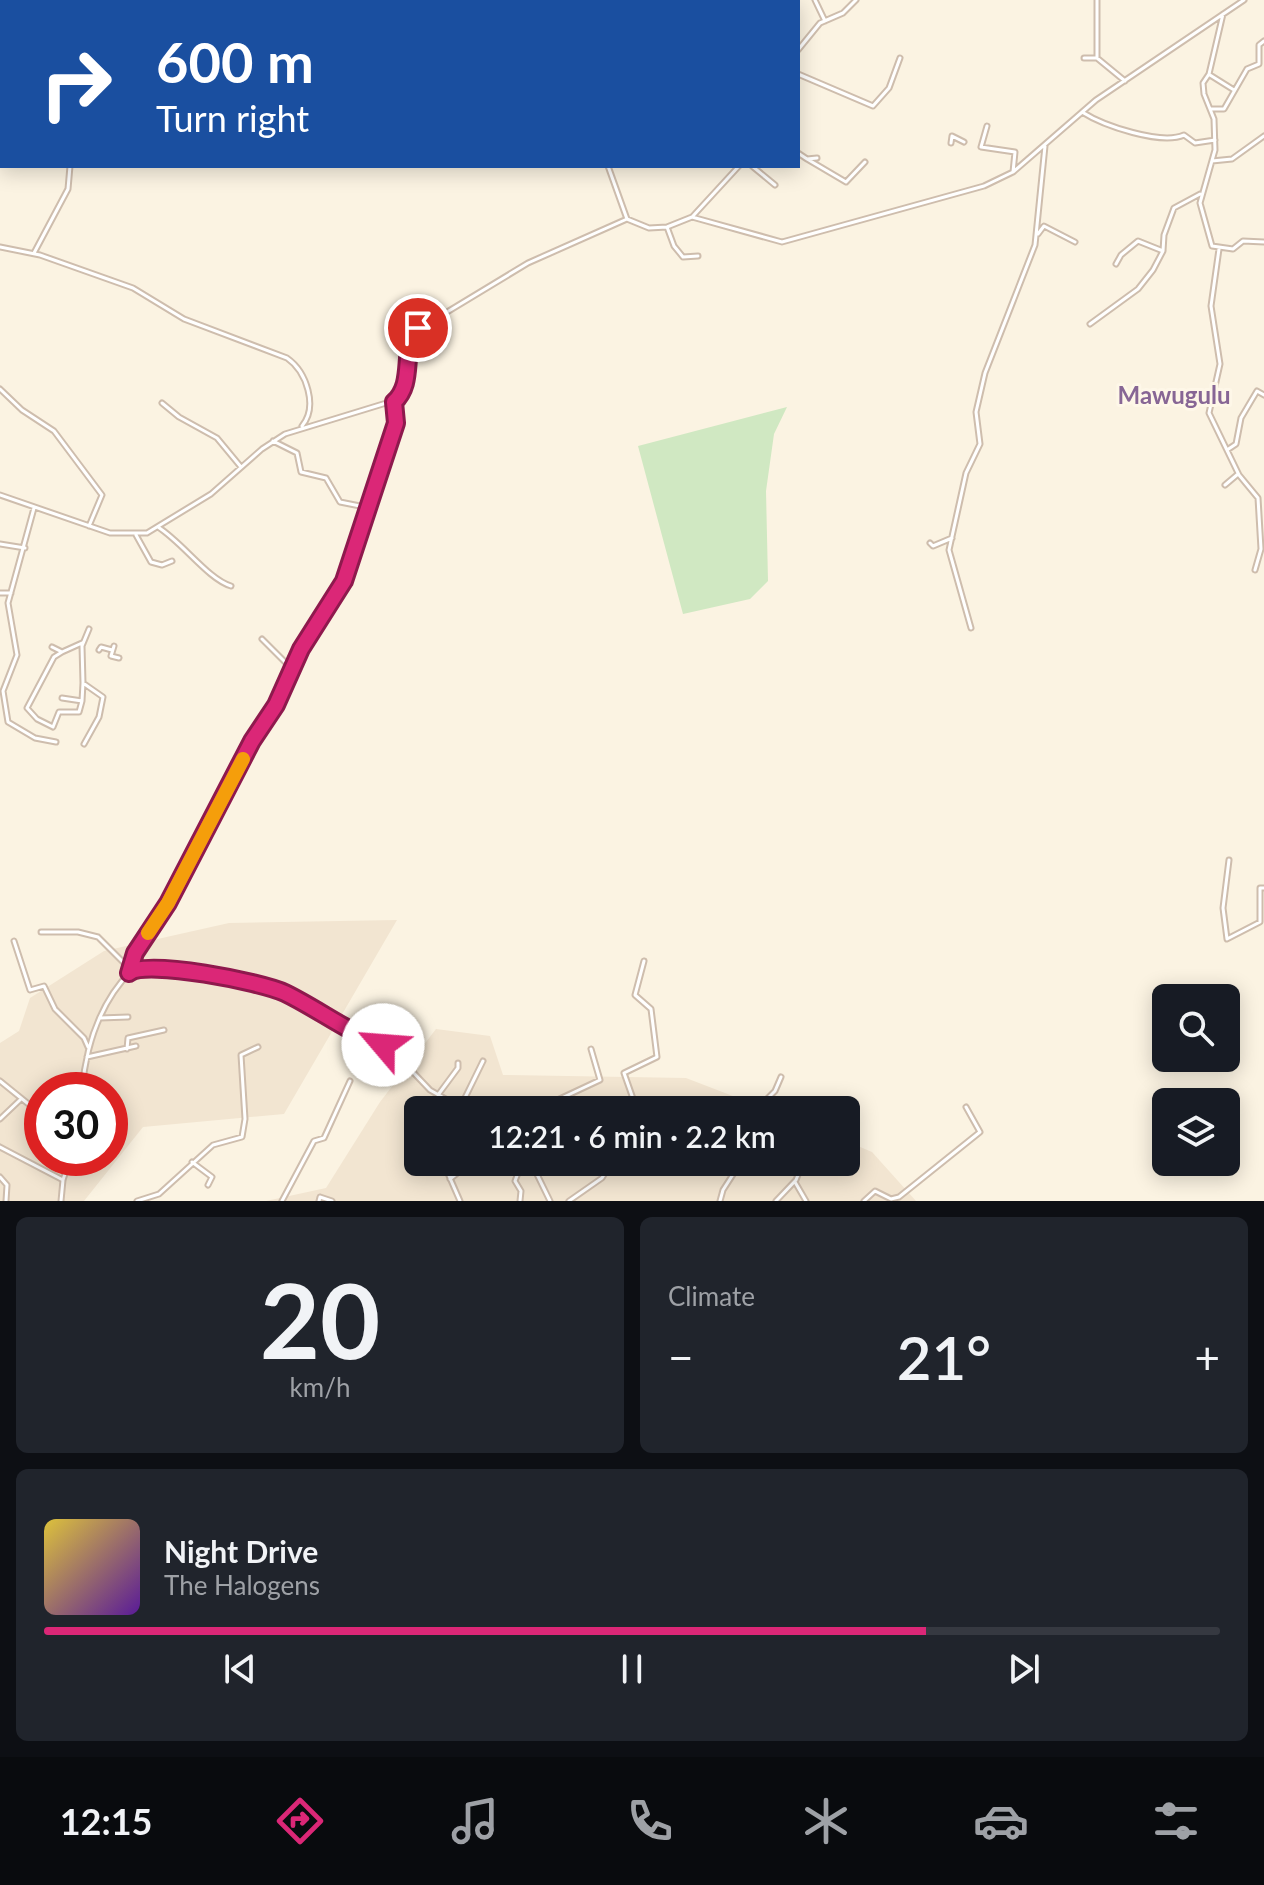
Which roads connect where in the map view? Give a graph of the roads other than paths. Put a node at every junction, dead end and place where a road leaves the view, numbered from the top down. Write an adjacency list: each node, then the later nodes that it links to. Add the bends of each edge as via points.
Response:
1 (815, 0): 6 (street)
2 (856, 0): 6 (street)
3 (1097, 0): 11 (street)
4 (1244, 0): 5 (street)
5 (1223, 14): 12 (street); 14 (street)
6 (825, 21): 8 (street)
7 (1264, 41): 15 (street, via 1258,48 1262,61 1247,69)
8 (800, 47)
9 (900, 58): 13 (street, via 889,88 873,106)
10 (1084, 58): 11 (street)
11 (1097, 58): 14 (street)
12 (1209, 74): 15 (street); 16 (street, via 1203,88)
13 (800, 75)
14 (1125, 81): 17 (street)
15 (1234, 90): 16 (street, via 1224,109)
16 (1210, 110): 20 (street)
17 (1082, 112): 20 (street, via 1099,123 1155,139 1184,135 1195,143); 23 (street)
18 (987, 126): 33 (street, via 981,147 1015,152)
19 (1264, 136): 27 (street, via 1232,159)
20 (1215, 140): 27 (street)
21 (964, 142): 22 (street, via 952,136)
22 (951, 143)
23 (1045, 144): 33 (street); 41 (street)
24 (800, 154): 26 (street)
25 (817, 158): 26 (street)
26 (807, 159): 28 (street, via 846,182)
27 (1212, 161): 35 (street)
28 (865, 162)
29 (70, 168): 45 (street, via 68,189)
30 (609, 168): 37 (street)
31 (737, 168): 36 (street)
32 (754, 168): 34 (street)
33 (1013, 172): 36 (street, via 984,186 782,242)
34 (775, 185)
35 (1201, 194): 43 (street, via 1202,218 1212,246); 44 (street, via 1174,208)
36 (692, 217): 38 (street)
37 (627, 219): 38 (street, via 649,228); 51 (street, via 528,263 418,328 411,338 404,387)
38 (667, 227): 46 (street, via 683,257)
39 (1075, 242): 41 (street, via 1044,226)
40 (1264, 242): 43 (street, via 1243,241 1233,249)
41 (1035, 245): 65 (street, via 985,373 976,412 980,444 966,473)
42 (0, 247): 45 (street)
43 (1219, 249): 55 (street, via 1211,306 1220,364 1209,413)
44 (1163, 251): 47 (street, via 1138,241); 48 (street, via 1138,289)
45 (34, 253): 53 (street, via 133,288 175,315 287,358 298,369 311,405)
46 (698, 256)
47 (1116, 264)
48 (1090, 324)
49 (0, 389): 62 (street, via 54,431 102,495)
50 (1264, 395): 55 (street, via 1257,391 1241,418 1236,444)
51 (394, 402): 53 (street); 61 (street, via 396,423)
52 (162, 403): 56 (street, via 217,438)
53 (302, 427): 54 (street)
54 (273, 441): 56 (street); 61 (street, via 297,453 301,472 326,478 340,502)
55 (1227, 450): 57 (street)
56 (241, 467): 63 (street, via 211,494)
57 (1238, 474): 58 (street); 70 (street, via 1258,498 1261,549)
58 (1225, 485)
59 (0, 495): 60 (street)
60 (34, 508): 62 (street); 68 (street)
61 (370, 508): 82 (street, via 344,581)
62 (89, 527): 64 (street)
63 (158, 527): 64 (street); 71 (street)
64 (136, 535): 69 (street, via 151,562)
65 (952, 538): 66 (street); 74 (street, via 949,559)
66 (930, 543)
67 (0, 544): 68 (street)
68 (25, 548): 73 (street)
69 (172, 561)
70 (1255, 570)
71 (231, 586)
72 (0, 593): 73 (street)
73 (11, 593): 86 (street, via 8,610 17,655 3,691 6,716 35,738)
74 (971, 628)
75 (89, 629): 77 (street)
76 (262, 639): 82 (street)
77 (82, 643): 80 (street); 83 (street)
78 (52, 647): 80 (street)
79 (99, 650): 81 (street, via 113,648 113,657)
80 (62, 652): 85 (street, via 54,657 27,708 53,727 59,712 79,712)
81 (119, 658)
82 (293, 670): 93 (street)
83 (83, 683): 85 (street); 87 (street, via 103,697)
84 (62, 698): 85 (street)
85 (82, 701)
86 (56, 742)
87 (84, 744)
88 (1229, 860): 89 (street, via 1223,908 1227,939 1260,922 1258,899)
89 (1264, 888)
90 (41, 932): 93 (street, via 98,937)
91 (14, 941): 98 (street, via 30,990 44,986 55,1009)
92 (644, 961): 112 (street, via 635,995 651,1009 657,1057 624,1073)
93 (129, 971): 95 (street); 109 (street, via 166,967 283,992 391,1049)
94 (128, 1017): 95 (street)
95 (100, 1018): 98 (street)
96 (164, 1030): 100 (street, via 128,1038)
97 (136, 1046): 100 (street)
98 (88, 1047): 102 (street)
99 (258, 1047): 119 (street, via 241,1055 242,1137 220,1141)
100 (127, 1049): 102 (street)
101 (591, 1049): 111 (street, via 600,1080)
102 (87, 1057): 105 (street)
103 (483, 1061): 110 (street)
104 (458, 1063): 109 (street)
105 (85, 1072)
106 (781, 1077): 113 (street)
107 (0, 1081): 114 (street)
108 (350, 1081): 136 (street, via 324,1138 314,1141)
109 (438, 1095)
110 (467, 1096)
111 (567, 1096)
112 (632, 1096)
113 (770, 1096)
114 (20, 1100): 115 (street); 117 (street)
115 (24, 1103)
116 (966, 1107): 146 (street, via 979,1128 977,1135 899,1197 875,1191)
117 (0, 1119)
118 (0, 1147): 130 (street)
119 (192, 1162): 132 (street, via 212,1177); 135 (street, via 159,1194)
120 (64, 1176): 130 (street)
121 (449, 1176): 129 (street)
122 (454, 1176): 129 (street)
123 (517, 1176): 140 (street)
124 (538, 1176): 141 (street)
125 (603, 1176): 142 (street)
126 (732, 1176): 143 (street)
127 (797, 1176): 131 (street)
128 (0, 1177): 133 (street, via 7,1185)
129 (450, 1179): 139 (street)
130 (63, 1180): 134 (street)
131 (795, 1182): 144 (street); 145 (street)
132 (208, 1185)
133 (6, 1201)
134 (61, 1201)
135 (137, 1201)
136 (282, 1201)
137 (319, 1201): 138 (street)
138 (332, 1201)
139 (460, 1201)
140 (520, 1201)
141 (550, 1201)
142 (569, 1201)
143 (720, 1201)
144 (776, 1201)
145 (806, 1201)
146 (864, 1201)

